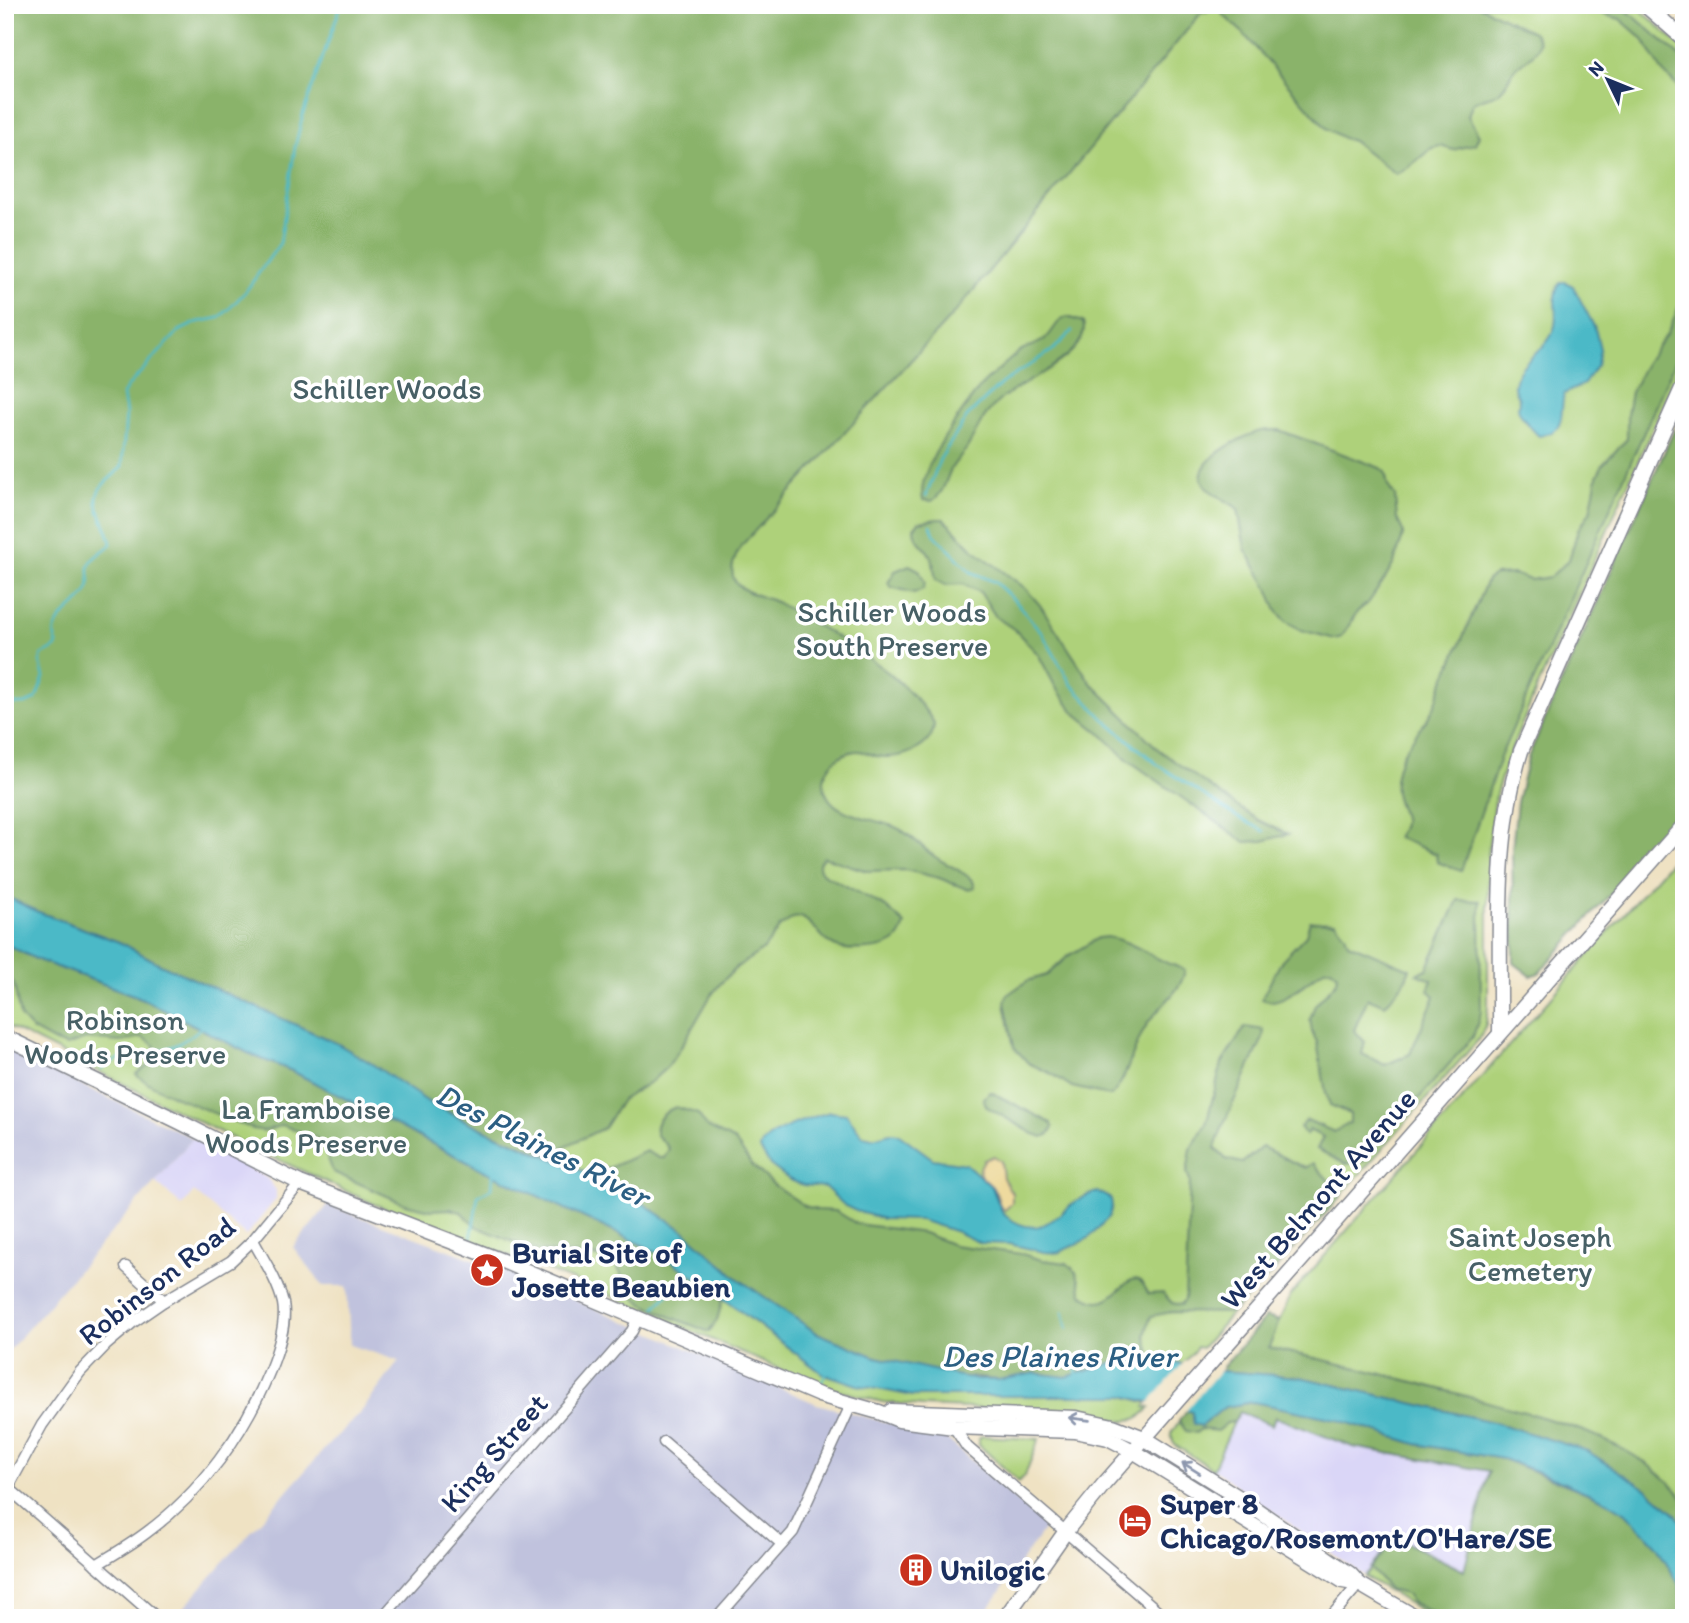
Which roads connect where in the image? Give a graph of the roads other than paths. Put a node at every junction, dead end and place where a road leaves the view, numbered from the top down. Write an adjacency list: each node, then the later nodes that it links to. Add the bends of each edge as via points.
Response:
1 (1645, 5): 2 (main road)
2 (1684, 38)
3 (1684, 384): 5 (main road, via 1521,751 1506,812)
4 (1684, 825): 5 (main road, West Belmont Avenue)
5 (1500, 1033): 15 (main road, West Belmont Avenue)
6 (5, 1037): 7 (main road)
7 (300, 1183): 8 (street, Robinson Road); 11 (main road)
8 (253, 1240): 10 (street, Robinson Road, via 231,1261); 21 (street, via 283,1304 277,1353 261,1392 211,1473 147,1532)
9 (126, 1267): 10 (street)
10 (164, 1301): 18 (street, Robinson Road, via 106,1345 80,1373 41,1424)
11 (638, 1318): 12 (main road, via 781,1381); 24 (street, King Street, via 632,1331)
12 (851, 1405): 13 (main road); 20 (street, via 797,1524)
13 (879, 1412): 14 (main road, via 899,1420); 15 (main road, one-way to 13, via 1076,1418)
14 (954, 1427): 17 (main road, via 1075,1431 1108,1438); 19 (street, via 967,1447)
15 (1144, 1438): 17 (main road, West Belmont Avenue); 22 (main road, one-way to 15, via 1247,1503)
16 (664, 1442): 20 (street)
17 (1133, 1451): 19 (main road, West Belmont Avenue); 22 (main road, via 1343,1581)
18 (6, 1489): 21 (street)
19 (1066, 1531): 26 (main road, West Belmont Avenue); 27 (street)
20 (782, 1544): 25 (street)
21 (96, 1565): 23 (street)
22 (1359, 1584): 28 (street); 29 (main road)
23 (157, 1618)
24 (382, 1618)
25 (717, 1618)
26 (1005, 1618)
27 (1166, 1618)
28 (1330, 1618)
29 (1417, 1618)

